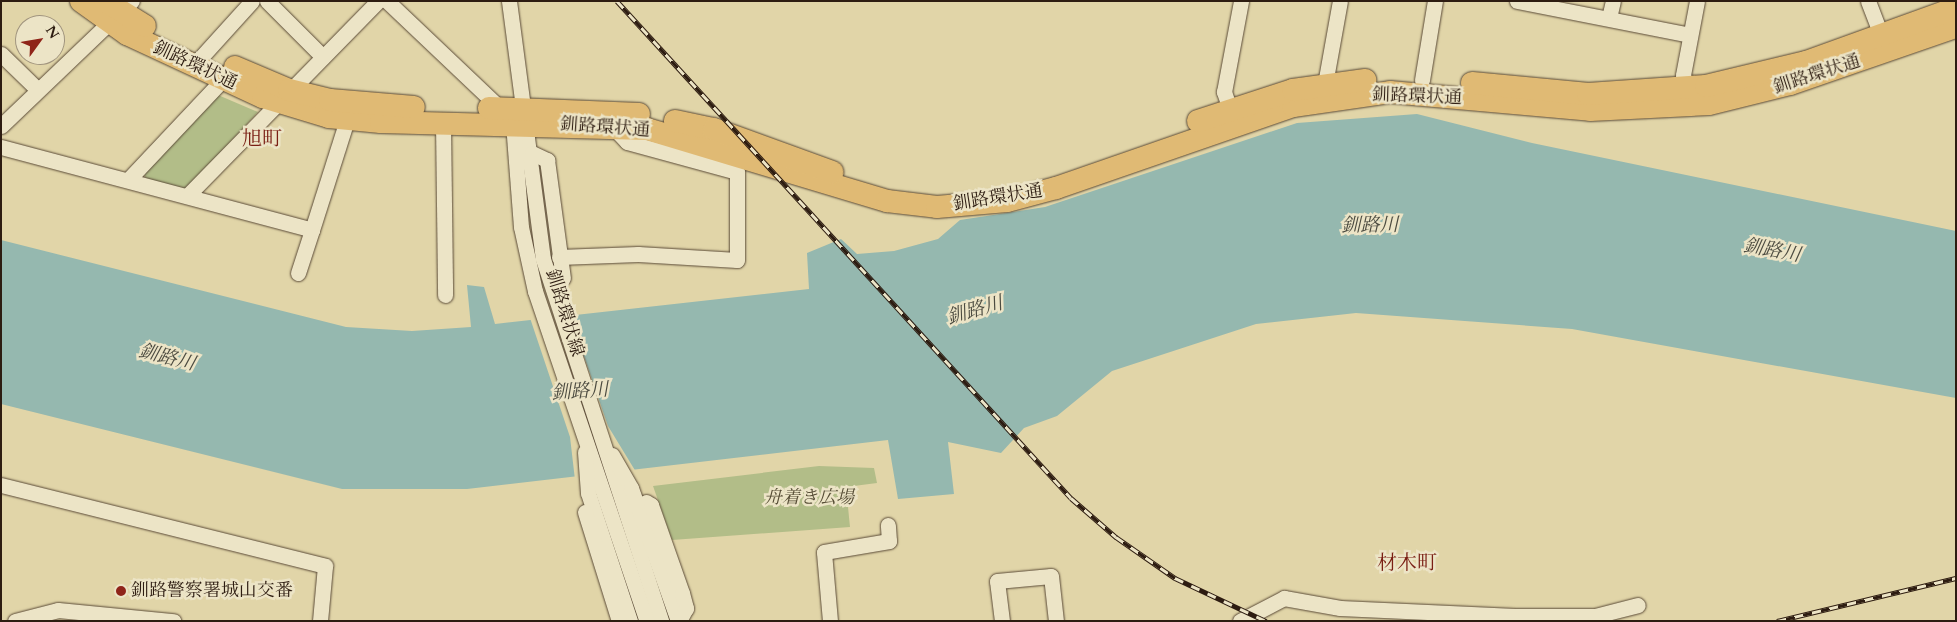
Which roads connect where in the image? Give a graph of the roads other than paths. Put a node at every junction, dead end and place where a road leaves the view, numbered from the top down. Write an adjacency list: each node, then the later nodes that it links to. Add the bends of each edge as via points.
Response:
1 (81, 1): 15 (highway, 釧路環状通)
2 (266, 1): 21 (street)
3 (378, 1): 21 (street)
4 (509, 1): 30 (street)
5 (1241, 1): 31 (street, via 1224,92)
6 (1340, 1): 25 (street)
7 (1435, 1): 24 (street)
8 (1517, 1): 16 (street)
9 (1613, 1): 16 (street)
10 (1697, 1): 18 (street)
11 (1868, 1): 19 (street)
12 (247, 3): 22 (street)
13 (393, 3): 30 (street)
14 (1956, 8): 19 (highway, 釧路環状通)
15 (115, 9): 22 (highway, 釧路環状通); 26 (street)
16 (1609, 18): 18 (street)
17 (1956, 27): 28 (highway, 釧路環状通, via 1790,84)
18 (1690, 35): 28 (street)
19 (1881, 35): 28 (highway, 釧路環状通, via 1806,62)
20 (1, 54): 26 (street)
21 (323, 57): 27 (street)
22 (199, 59): 23 (highway, 釧路環状通)
23 (230, 73): 27 (highway, 釧路環状通); 37 (street)
24 (1422, 80): 25 (highway, 釧路環状通); 28 (highway, 釧路環状通, via 1588,94)
25 (1325, 84): 31 (highway, 釧路環状通)
26 (37, 89): 33 (street)
27 (283, 96): 29 (highway, 釧路環状通); 38 (street)
28 (1685, 98): 31 (highway, 釧路環状通, via 1590,110 1390,92)
29 (350, 112): 30 (highway, 釧路環状通); 32 (highway, 釧路環状通); 39 (street)
30 (516, 115): 31 (highway, 釧路環状通, via 597,109 687,123 837,173 928,192 1027,182); 32 (highway, 釧路環状通); 34 (highway, 釧路環状通); 36 (street, 釧路環状線); 44 (street, 釧路環状線, via 521,227 535,291)
31 (1233, 117): 34 (highway, 釧路環状通, via 1056,188 1007,201 937,207 887,201 682,137)
32 (443, 122): 43 (street)
33 (1, 126)
34 (612, 126): 40 (street, via 627,142 737,172 737,260 638,254)
35 (1, 147): 37 (street)
36 (532, 153): 40 (street, via 547,160); 44 (street, 釧路環状線, via 534,198 550,290)
37 (128, 180): 38 (street)
38 (186, 196): 39 (street)
39 (312, 230): 41 (street)
40 (559, 257): 42 (street)
41 (298, 273)
42 (563, 278)
43 (445, 295)
44 (592, 438): 46 (street); 46 (street)
45 (1, 485): 53 (street, via 325,566)
46 (610, 490): 55 (street); 56 (street); 57 (street); 58 (street)
47 (646, 502): 58 (street, via 651,505 682,593 686,608)
48 (585, 512): 54 (street)
49 (888, 525): 59 (street, via 889,541 824,552)
50 (1638, 605): 62 (street, via 1595,616 1515,616 1340,608 1284,598)
51 (15, 621): 52 (street, via 58,610)
52 (173, 621)
53 (320, 621)
54 (618, 621)
55 (630, 621)
56 (647, 621)
57 (661, 621)
58 (678, 621)
59 (830, 621)
60 (1002, 621): 61 (street, via 998,581 1051,576)
61 (1056, 621)
62 (1240, 621)

